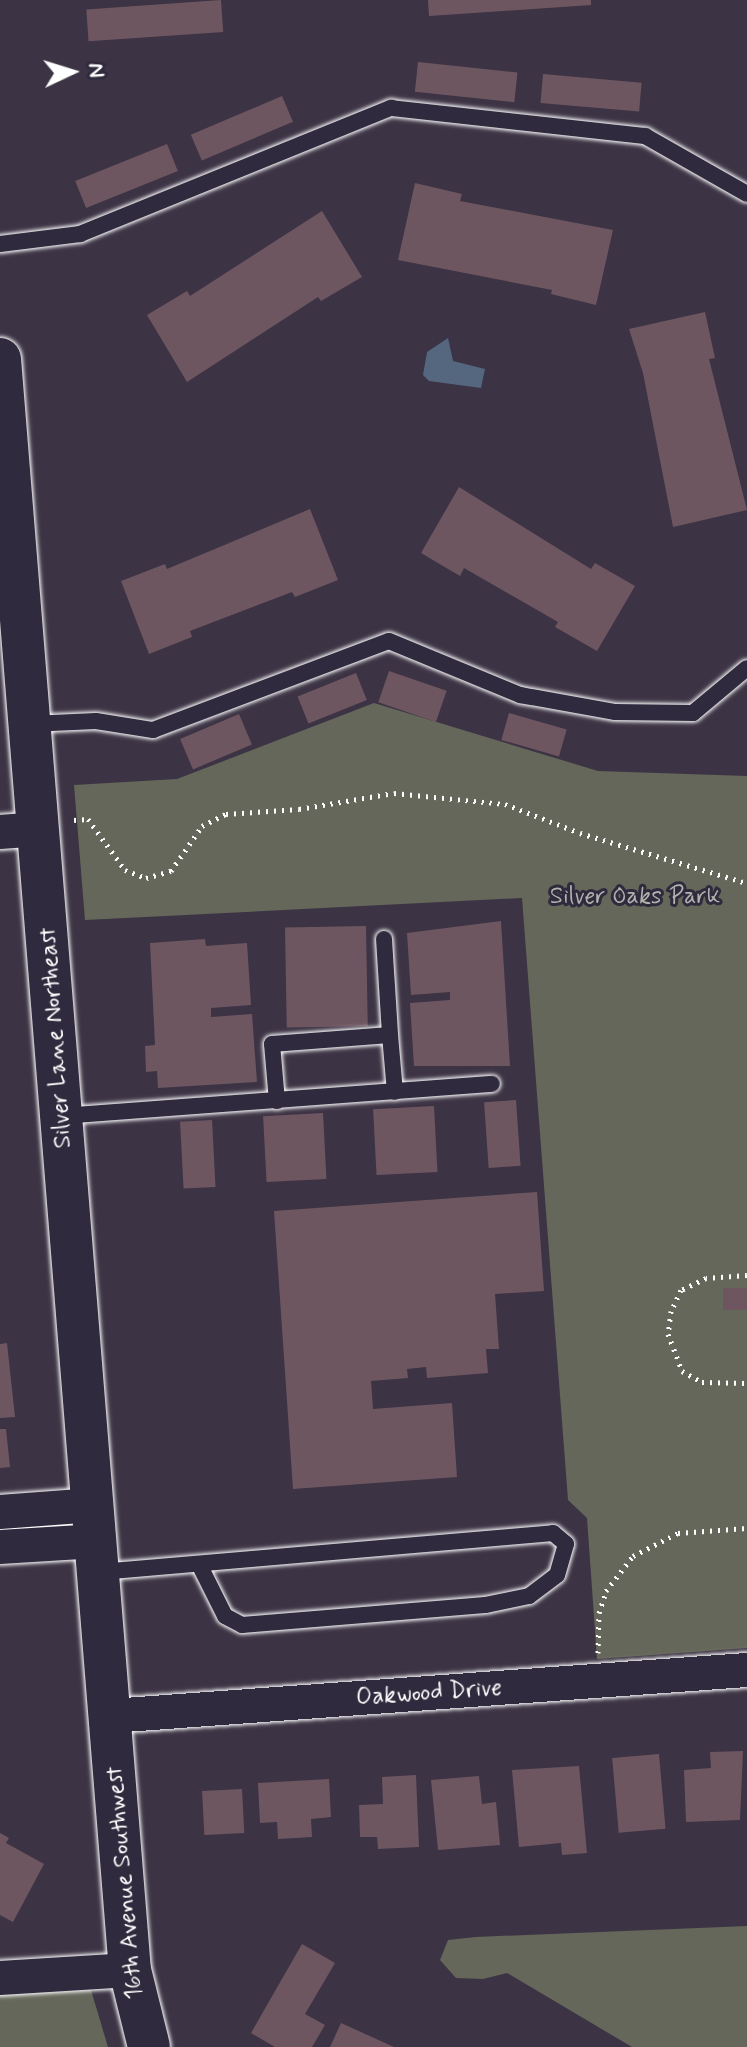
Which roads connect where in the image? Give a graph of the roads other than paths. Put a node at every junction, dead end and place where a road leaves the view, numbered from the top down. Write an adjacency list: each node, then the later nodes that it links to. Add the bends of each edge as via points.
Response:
1 (747, 194): 2 (lane, via 645,136 391,108 80,234)
2 (0, 244)
3 (1, 377): 5 (street, Silver Lane Northeast)
4 (747, 668): 5 (lane, via 693,713 615,712 520,695 389,641 153,730 96,721)
5 (30, 724): 6 (street, Silver Lane Northeast)
6 (38, 827): 12 (street, Silver Lane Northeast)
7 (384, 939): 8 (lane)
8 (390, 1035): 10 (lane); 11 (lane, via 272,1044)
9 (492, 1084): 10 (lane)
10 (395, 1092): 11 (lane)
11 (277, 1101): 12 (lane)
12 (61, 1116): 14 (street, Silver Lane Northeast)
13 (0, 1512): 14 (street)
14 (96, 1539): 15 (street); 16 (lane); 18 (street, Silver Lane Northeast)
15 (0, 1547)
16 (200, 1566): 16 (lane, via 538,1533 553,1533 566,1544 557,1575 529,1596 485,1605 242,1625 225,1616)
17 (747, 1670): 18 (street, Oakwood Drive)
18 (111, 1716): 19 (street, 16th Avenue Southwest)
19 (130, 1970): 20 (street); 21 (street, 16th Avenue Southwest)
20 (0, 1978)
21 (149, 2047)

